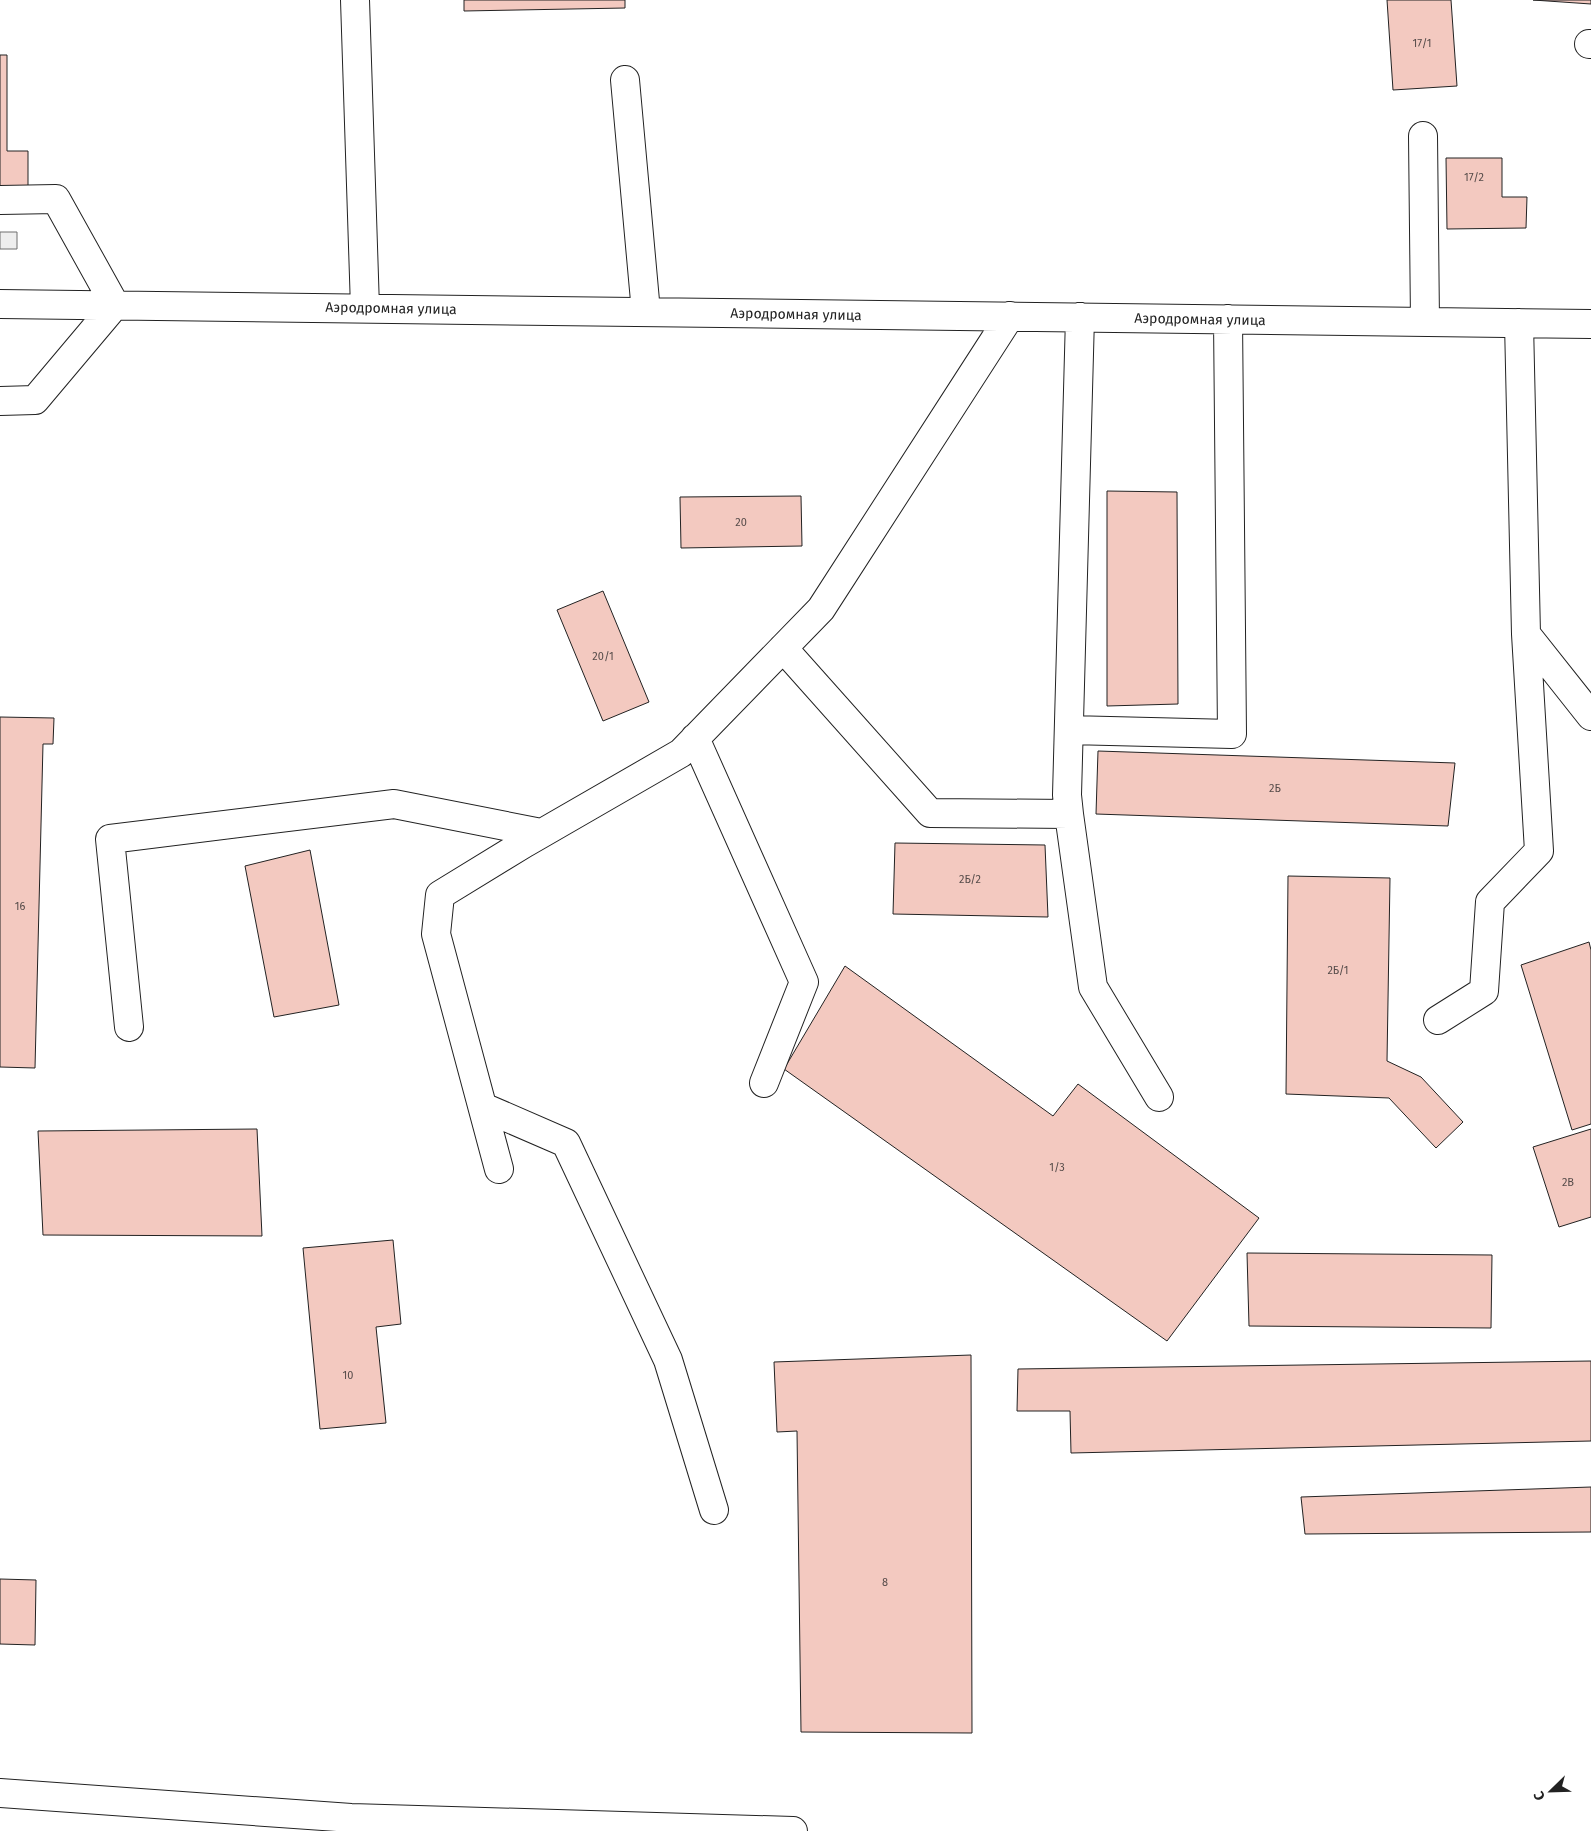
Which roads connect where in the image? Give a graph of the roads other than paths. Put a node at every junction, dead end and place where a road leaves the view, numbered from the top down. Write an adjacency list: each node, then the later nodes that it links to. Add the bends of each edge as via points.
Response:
1 (356, 0): 7 (street)
2 (625, 80): 8 (street)
3 (1423, 136): 12 (street)
4 (0, 200): 6 (street, via 56,199)
5 (0, 304): 6 (street, Аэродромная улица)
6 (115, 305): 7 (street, Аэродромная улица); 15 (street, via 35,400)
7 (365, 308): 8 (street, Аэродромная улица)
8 (646, 312): 9 (street, Аэродромная улица)
9 (1010, 316): 10 (street, Аэродромная улица); 17 (street, via 821,609)
10 (1080, 317): 11 (street, Аэродромная улица); 19 (street)
11 (1228, 319): 12 (street, Аэродромная улица); 19 (street, via 1232,734)
12 (1425, 322): 13 (street, Аэродромная улица)
13 (1519, 323): 14 (street, Аэродромная улица); 16 (street)
14 (1591, 324)
15 (0, 401)
16 (1526, 634): 18 (street); 23 (street, via 1539,851 1490,902 1484,991)
17 (783, 648): 20 (street); 21 (street, via 930,814)
18 (1591, 716)
19 (1069, 730): 21 (street)
20 (695, 738): 22 (street, via 681,753); 25 (street, via 804,982)
21 (1069, 814): 26 (street, via 1093,987)
22 (541, 833): 24 (street, via 394,804 110,839); 27 (street, via 440,895 436,934)
23 (1438, 1020)
24 (129, 1027)
25 (764, 1083)
26 (1158, 1097)
27 (483, 1107): 28 (street); 29 (street, via 566,1143 668,1360)
28 (499, 1169)
29 (714, 1510)
30 (0, 1793): 31 (street, via 351,1818)
31 (794, 1831)

